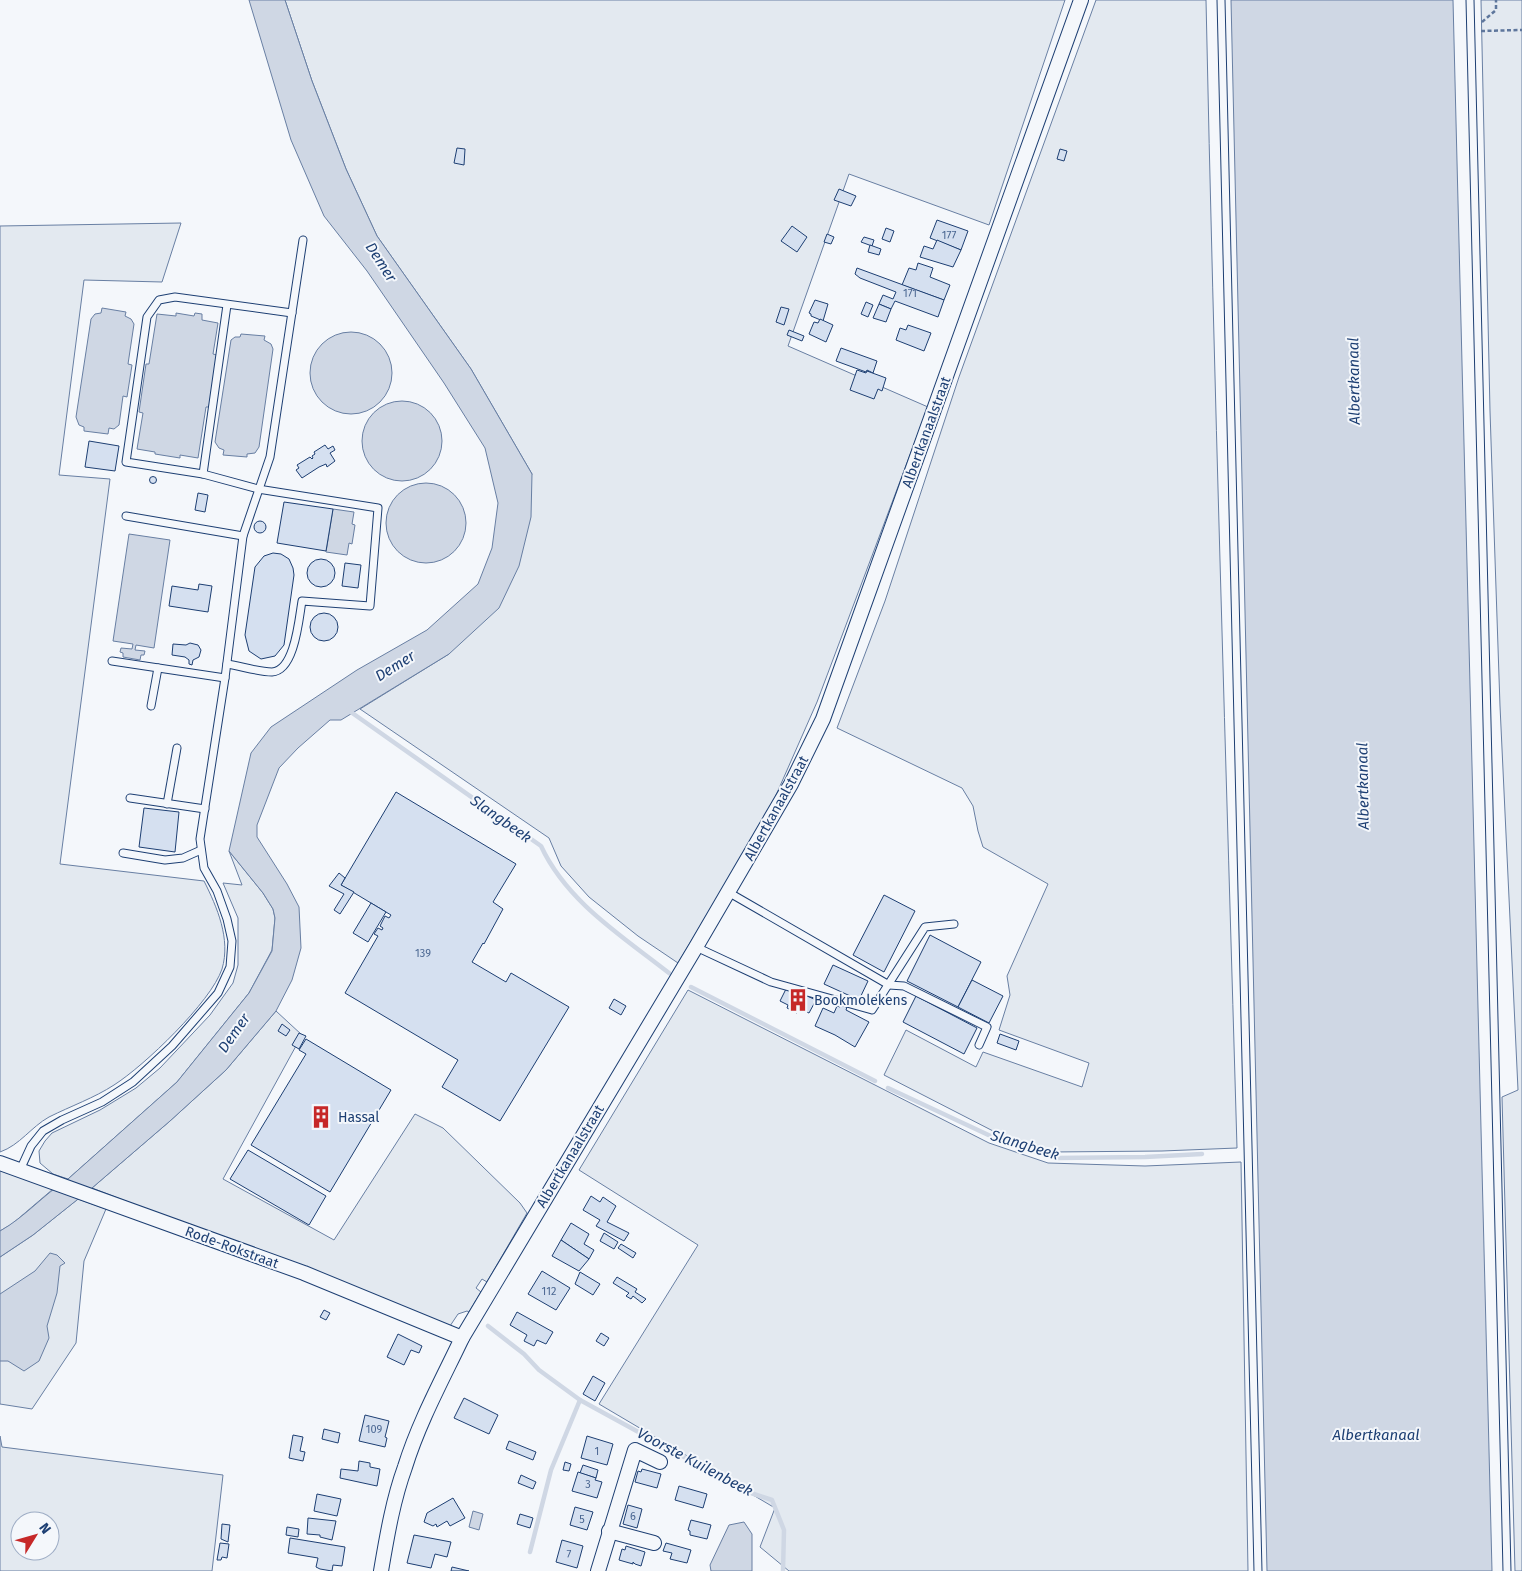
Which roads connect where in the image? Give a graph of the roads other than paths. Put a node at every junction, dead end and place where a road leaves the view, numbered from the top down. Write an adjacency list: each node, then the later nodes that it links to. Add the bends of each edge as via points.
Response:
1 (1081, 0): 22 (street, Albertkanaalstraat, via 823,719 791,784)
2 (1221, 0): 35 (lane)
3 (1470, 0): 36 (lane)
4 (303, 240): 6 (lane)
5 (227, 305): 6 (lane); 7 (lane); 7 (lane, via 175,297 159,300 147,317 126,462)
6 (292, 313): 8 (lane, via 270,457)
7 (203, 474): 8 (lane)
8 (258, 489): 10 (lane); 12 (lane, via 378,508 370,606 302,601 293,652 284,666 274,672)
9 (126, 516): 10 (lane)
10 (242, 536): 12 (lane)
11 (112, 661): 13 (lane)
12 (227, 664): 14 (lane)
13 (158, 668): 14 (lane); 15 (lane)
14 (225, 678): 19 (lane)
15 (151, 706)
16 (176, 748): 18 (lane)
17 (130, 798): 18 (lane)
18 (167, 804): 19 (lane)
19 (204, 809): 20 (lane)
20 (201, 850): 21 (lane, via 183,858 165,860); 28 (lane, via 204,868 228,919 232,940 230,967 218,992 172,1046 133,1082 102,1102 43,1131 30,1146)
21 (123, 852)
22 (728, 892): 24 (street, Albertkanaalstraat); 25 (lane)
23 (954, 924): 25 (lane, via 925,927)
24 (696, 947): 25 (lane, via 771,982 872,1010); 29 (street, Albertkanaalstraat)
25 (889, 985): 26 (lane, via 904,986 987,1027)
26 (979, 1045)
27 (0, 1163): 28 (street, Rode-Rokstraat)
28 (20, 1170): 29 (street, Rode-Rokstraat, via 304,1273)
29 (462, 1338): 33 (street, Albertkanaalstraat, via 405,1467)
30 (660, 1462): 31 (street, via 635,1450)
31 (609, 1531): 32 (street); 34 (street)
32 (654, 1543)
33 (381, 1571)
34 (598, 1571)
35 (1258, 1571)
36 (1507, 1571)

